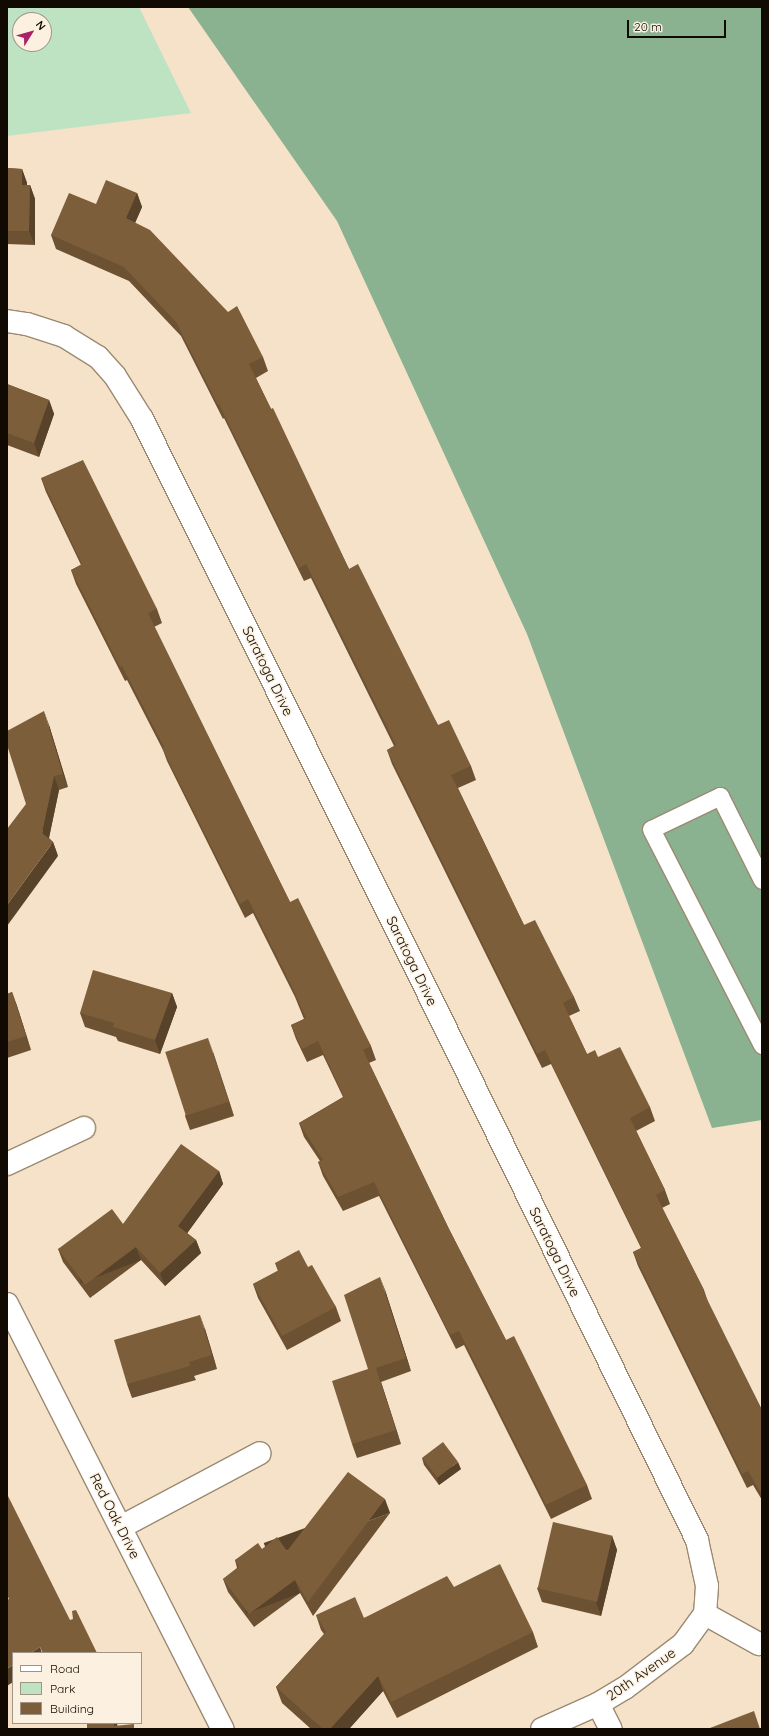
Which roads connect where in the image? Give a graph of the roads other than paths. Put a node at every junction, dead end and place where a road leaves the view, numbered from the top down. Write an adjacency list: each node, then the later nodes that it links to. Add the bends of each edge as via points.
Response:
1 (7, 321): 9 (street, Saratoga Drive, via 27,324 64,336 98,357 115,376 142,420 445,1027 696,1540 707,1586)
2 (762, 880): 3 (lane, via 720,796 651,830)
3 (762, 1045)
4 (84, 1128): 5 (street)
5 (7, 1164)
6 (7, 1304): 8 (street, Red Oak Drive)
7 (260, 1453): 8 (street)
8 (121, 1527): 12 (street, Red Oak Drive)
9 (705, 1614): 10 (street); 11 (street, 20th Avenue, via 683,1644 625,1688)
10 (759, 1644)
11 (598, 1704): 13 (street, 20th Avenue); 14 (street)
12 (223, 1729)
13 (542, 1729)
14 (611, 1729)

